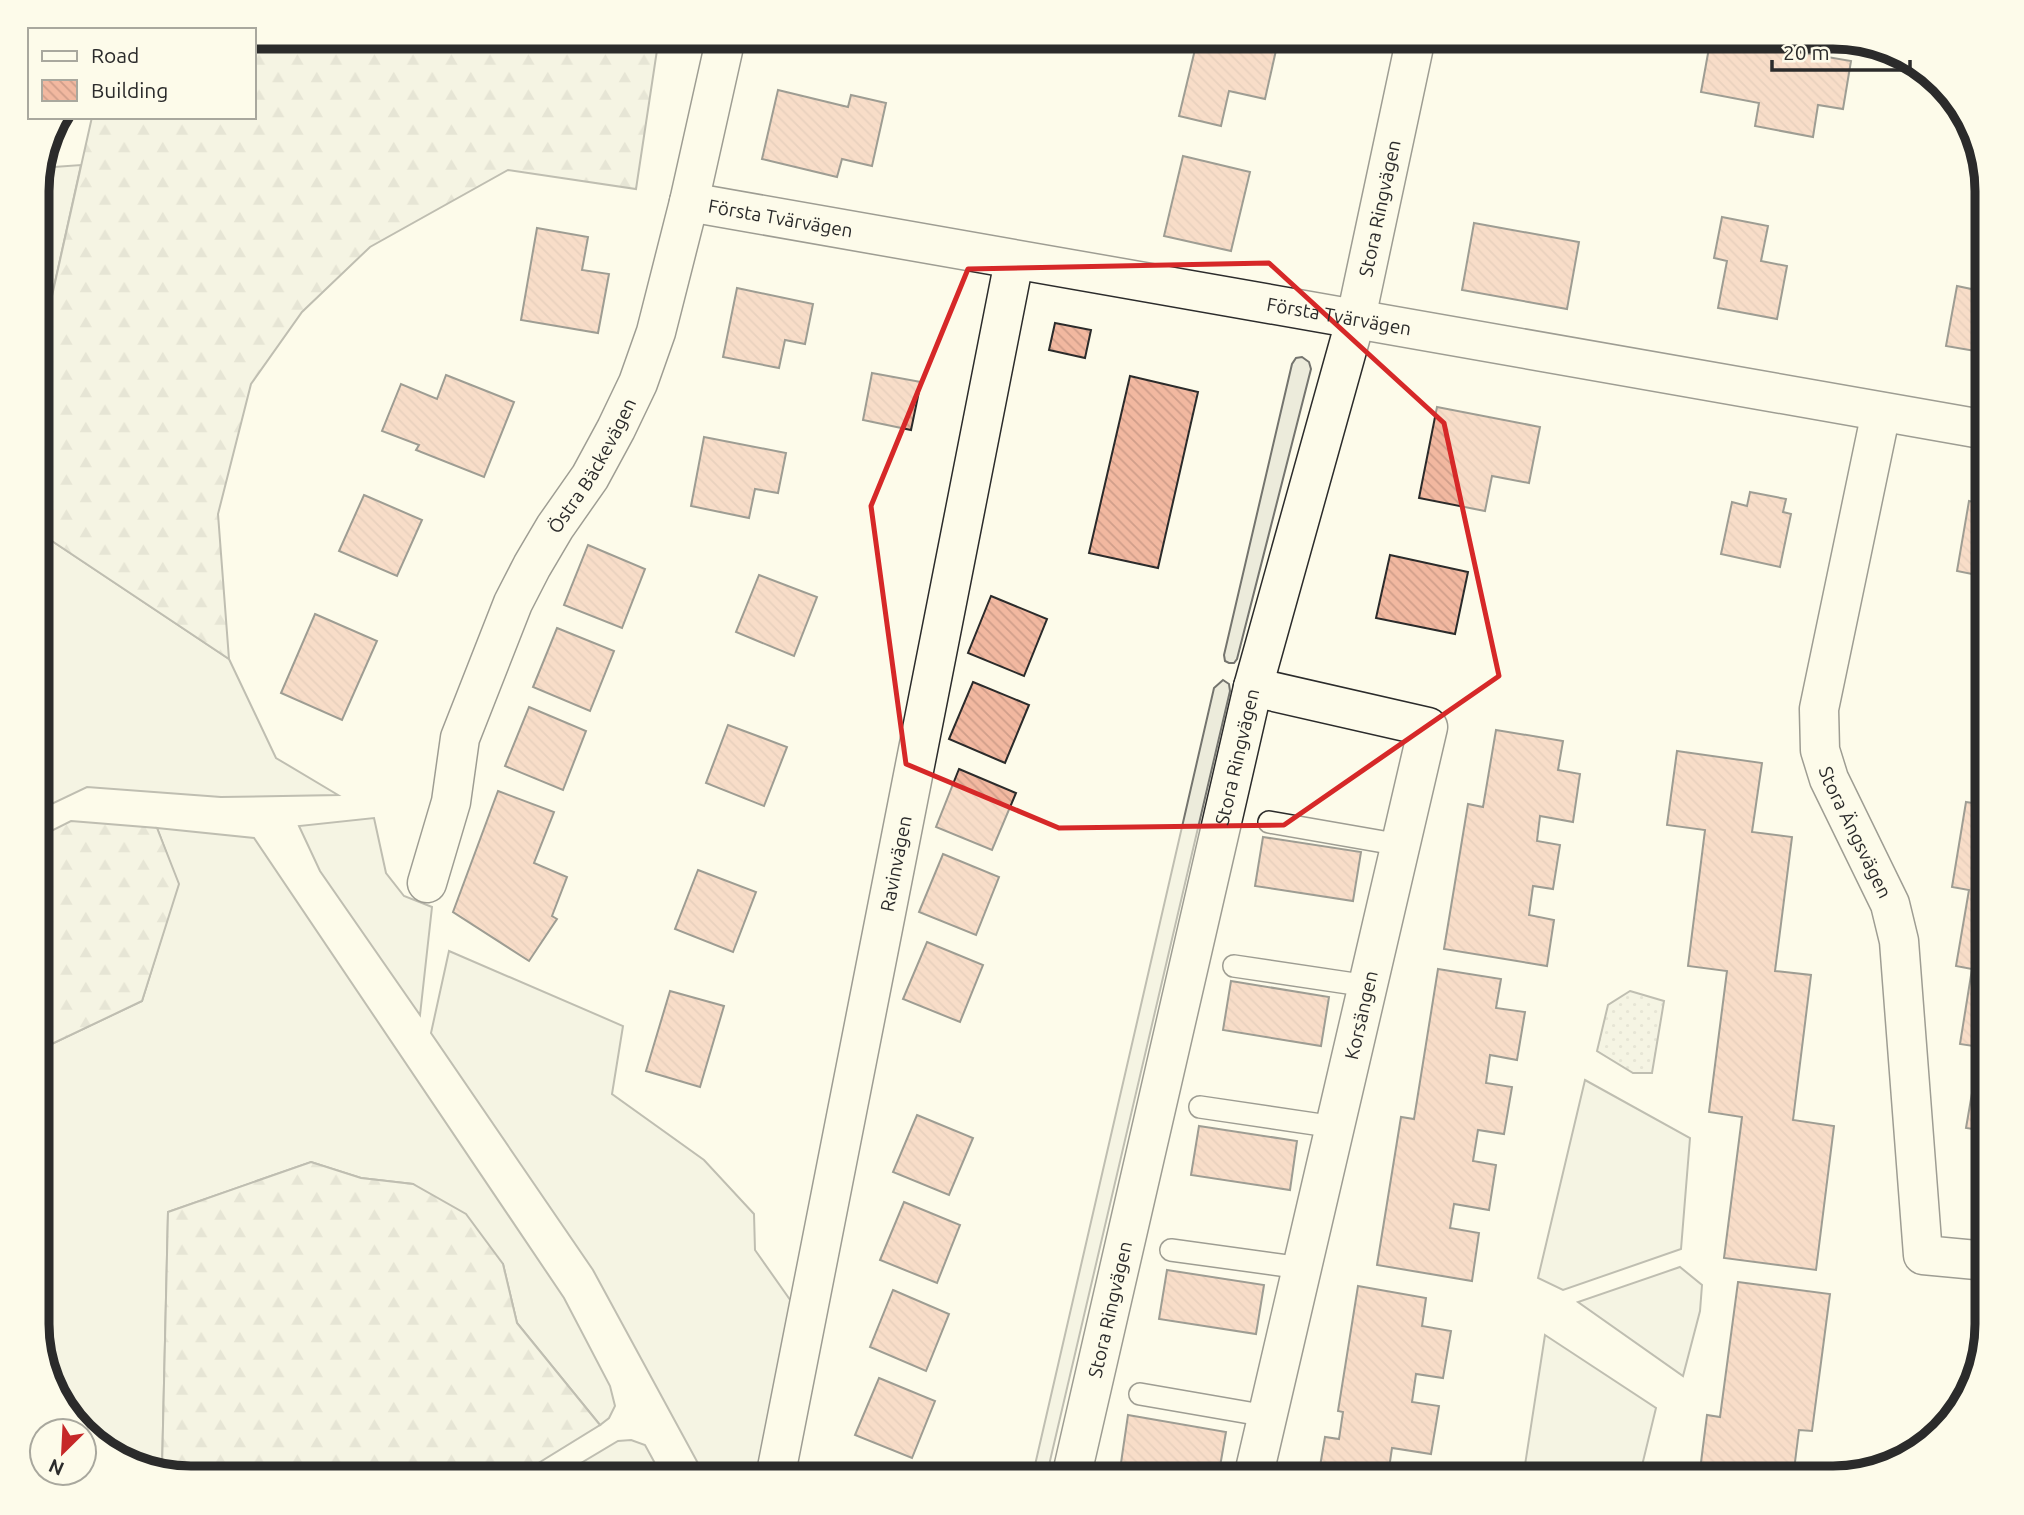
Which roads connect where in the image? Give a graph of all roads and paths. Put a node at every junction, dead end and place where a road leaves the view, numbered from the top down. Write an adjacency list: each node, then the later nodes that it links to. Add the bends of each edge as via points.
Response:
1 (723, 49): 3 (street, Östra Bäckevägen)
2 (1413, 49): 5 (street, Stora Ringvägen)
3 (689, 202): 4 (street, Första Tvärvägen); 11 (street, Östra Bäckevägen, via 638,383 590,477 519,591 460,738 451,802)
4 (1014, 261): 5 (street, Första Tvärvägen); 21 (street, Ravinvägen)
5 (1356, 318): 6 (street, Första Tvärvägen); 8 (street, Stora Ringvägen)
6 (1881, 412): 7 (street, Första Tvärvägen); 17 (street, Stora Ängsvägen, via 1819,709 1820,750 1829,779 1890,904 1899,941 1923,1255)
7 (1975, 428)
8 (1252, 687): 10 (street, Korsängen, via 1428,727); 22 (street, Stora Ringvägen)
9 (1269, 822): 10 (lane)
10 (1401, 845): 13 (street, Korsängen)
11 (427, 883)
12 (1234, 966): 13 (lane)
13 (1368, 986): 15 (street, Korsängen)
14 (1200, 1107): 15 (lane)
15 (1335, 1127): 18 (street, Korsängen)
16 (1171, 1250): 18 (lane)
17 (1975, 1260)
18 (1302, 1268): 20 (street, Korsängen)
19 (1140, 1394): 20 (lane)
20 (1267, 1416): 23 (street, Korsängen)
21 (777, 1466)
22 (1074, 1466)
23 (1256, 1466)

